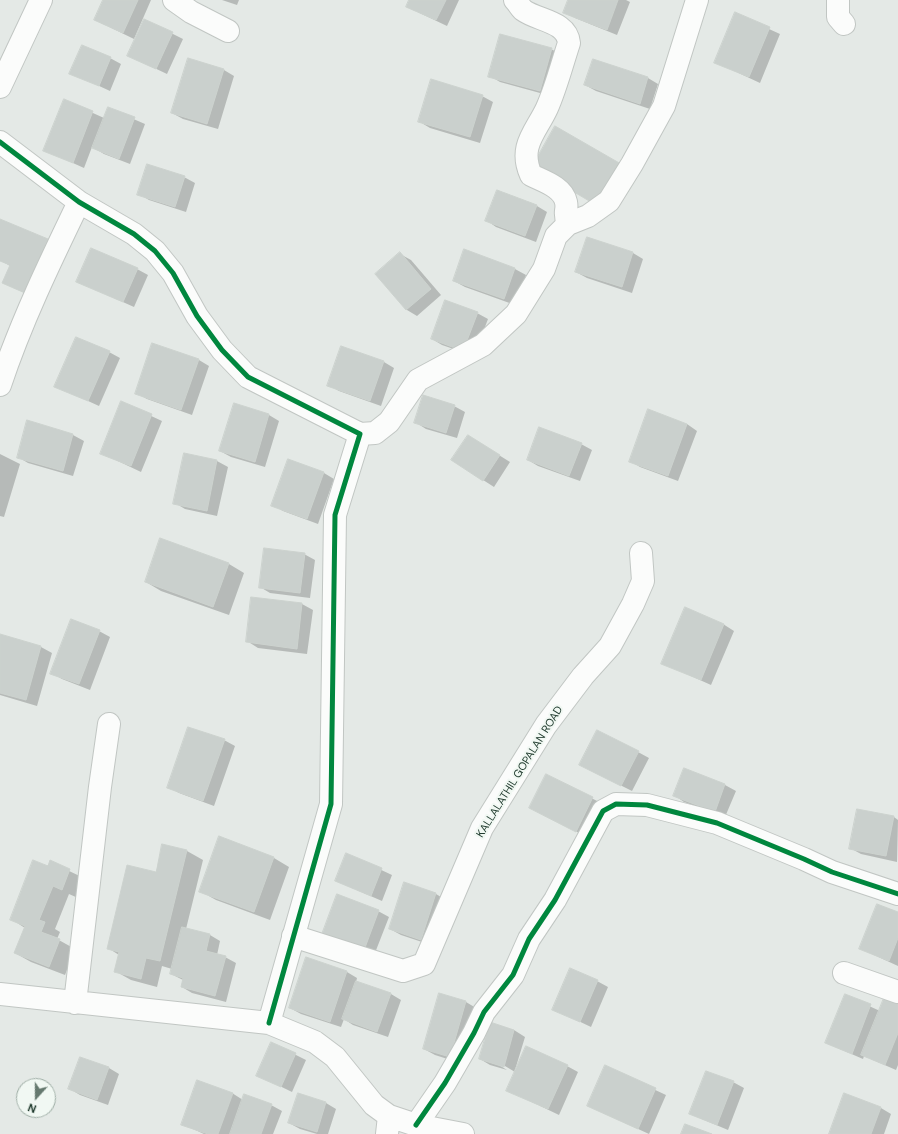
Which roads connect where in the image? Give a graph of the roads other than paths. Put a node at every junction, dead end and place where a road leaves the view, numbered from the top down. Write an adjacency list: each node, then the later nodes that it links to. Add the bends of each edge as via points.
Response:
1 (41, 0): 8 (street)
2 (174, 0): 7 (street)
3 (516, 0): 11 (street, via 523,10 561,28 568,35 568,44 547,108 530,136 526,163 531,175 552,185 563,194 566,203 564,213)
4 (697, 0): 11 (street, via 664,106 632,164 609,201 588,216)
5 (838, 0): 6 (street, via 838,17)
6 (844, 24)
7 (228, 31)
8 (0, 87)
9 (0, 142): 10 (street)
10 (79, 202): 12 (street, via 16,341); 13 (street, via 134,234 155,251 173,273 197,316 222,350 248,377)
11 (568, 224): 13 (street, via 556,236 544,269 516,314 483,345 418,380 389,422 375,433)
12 (0, 385)
13 (360, 434): 17 (street, via 335,515 332,804)
14 (641, 553): 17 (street, KALLALATHIL GOPALAN ROAD, via 643,582 633,604 610,646 583,676 546,725 482,828 424,964 404,971)
15 (109, 724): 21 (street)
16 (898, 894): 24 (street, via 832,872 717,823 647,805 616,804 603,810 555,900 529,939 513,975 484,1012 445,1083)
17 (293, 936): 22 (street)
18 (844, 973): 19 (street)
19 (898, 992)
20 (0, 994): 21 (street)
21 (75, 1003): 22 (street)
22 (269, 1023): 23 (street, via 315,1042 330,1054 354,1080)
23 (388, 1125): 24 (street)
24 (416, 1125): 25 (street)
25 (463, 1134)

